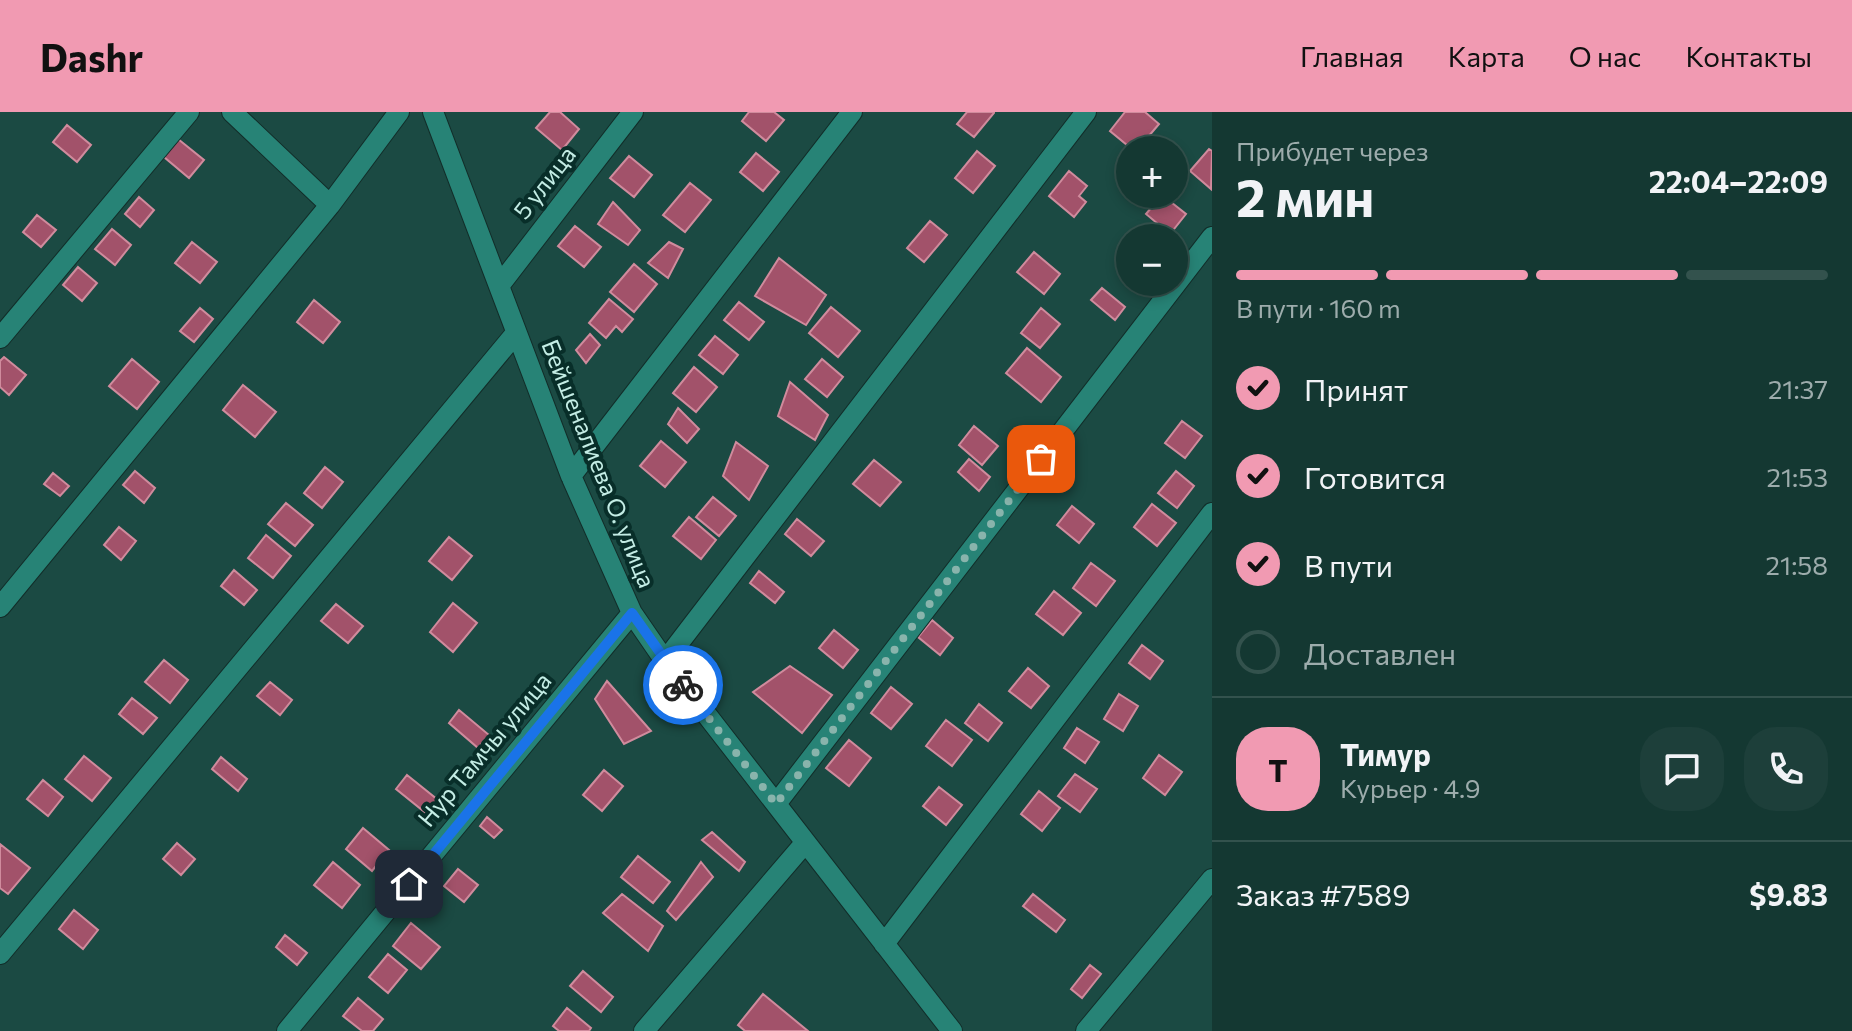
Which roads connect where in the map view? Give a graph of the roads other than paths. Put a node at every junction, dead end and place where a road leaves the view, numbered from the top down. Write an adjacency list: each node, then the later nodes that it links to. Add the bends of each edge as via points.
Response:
1 (189, 112): 12 (street)
2 (232, 112): 8 (street)
3 (399, 112): 8 (street)
4 (433, 112): 10 (street, Бейшеналиева О. улица)
5 (633, 112): 10 (street, 5 улица)
6 (852, 112): 13 (street)
7 (1086, 112): 17 (street)
8 (330, 205): 15 (street)
9 (1212, 237): 18 (street)
10 (499, 286): 11 (street, Бейшеналиева О. улица)
11 (516, 333): 13 (street, Бейшеналиева О. улица); 22 (street)
12 (0, 338)
13 (571, 476): 16 (street, Бейшеналиева О. улица)
14 (1212, 513): 21 (street)
15 (0, 607)
16 (632, 613): 17 (street, Бейшеналиева О. улица); 23 (street, Нур Тамчы улица)
17 (665, 661): 18 (street, Бейшеналиева О. улица)
18 (776, 804): 19 (street, Бейшеналиева О. улица)
19 (805, 843): 21 (street, Бейшеналиева О. улица); 24 (street)
20 (1212, 879): 26 (street)
21 (884, 944): 25 (street, Бейшеналиева О. улица)
22 (0, 954)
23 (287, 1031)
24 (644, 1031)
25 (952, 1031)
26 (1086, 1031)

